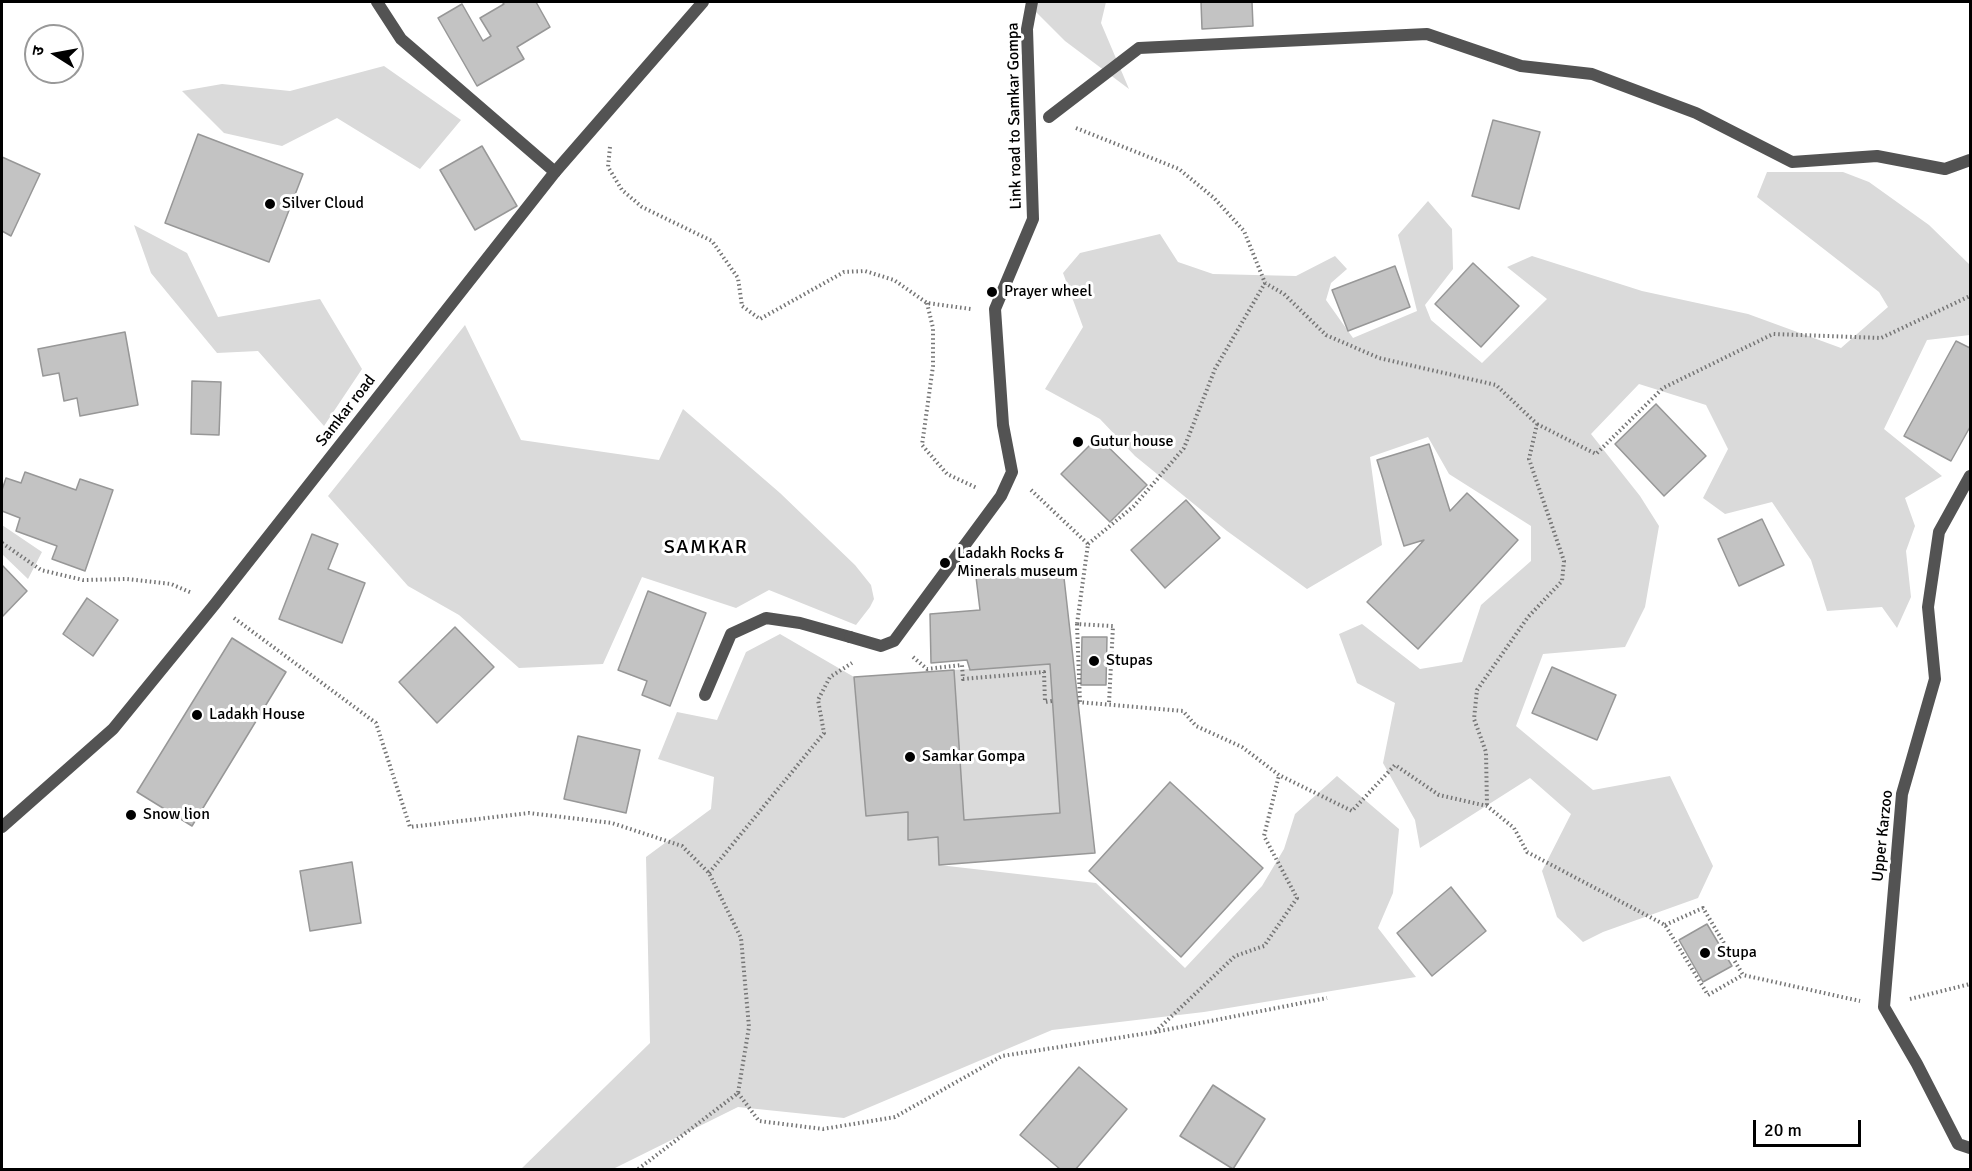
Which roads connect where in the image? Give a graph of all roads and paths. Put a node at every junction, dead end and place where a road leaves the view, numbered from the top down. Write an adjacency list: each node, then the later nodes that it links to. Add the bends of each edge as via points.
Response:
1 (377, 2): 7 (street, via 401,39)
2 (703, 2): 5 (street, Samkar road)
3 (1032, 2): 11 (street, Link road to Samkar Gompa, via 1027,29 1033,219)
4 (1049, 117): 6 (street, via 1140,48 1427,34 1521,66 1592,74 1696,113 1792,162 1877,156 1945,170); 8 (path, via 1179,169 1214,198 1244,231)
5 (594, 127): 7 (street, Samkar road); 10 (path, via 608,131 608,167 622,190 642,207 712,241 738,278 742,306 760,319 844,272 865,271 894,280)
6 (1971, 160)
7 (555, 172): 18 (street, Samkar road)
8 (1265, 283): 12 (path, via 1284,294 1326,335 1379,358 1496,385); 17 (path, via 1215,369 1184,448 1134,506)
9 (1971, 296): 12 (path, via 1881,338 1773,334 1663,388 1596,454)
10 (927, 303): 11 (path); 15 (path, via 933,328 933,366 922,445 947,474)
11 (995, 309): 13 (street, Link road to Samkar Gompa, via 1003,425)
12 (1537, 424): 26 (path, via 1529,459 1564,561 1562,581 1528,617 1477,690 1474,719 1486,752)
13 (1012, 472): 15 (street); 17 (path)
14 (1971, 476): 33 (street, Upper Karzoo, via 1939,532 1929,607 1935,680 1902,794)
15 (1000, 496): 20 (street)
16 (2, 543): 18 (path, via 41,570 83,580 171,584)
17 (1088, 544): 19 (path)
18 (215, 604): 27 (street, Samkar road, via 113,729); 28 (path, via 376,723 411,827 529,813 612,823 681,846)
19 (1077, 624): 24 (path, via 1079,702); 24 (path, via 1113,626)
20 (894, 641): 21 (street); 23 (path, via 927,669 962,665 963,679 1044,672 1045,702)
21 (881, 646): 22 (street, via 800,623 766,618 731,634); 28 (path, via 830,677 818,700 824,733)
22 (705, 695)
23 (1052, 701)
24 (1109, 703): 25 (path, via 1184,711 1197,726 1242,747)
25 (1279, 775): 26 (path, via 1352,811 1395,765 1439,795); 34 (path, via 1264,836 1297,898 1264,946 1235,956)
26 (1487, 806): 29 (path, via 1514,828 1527,852)
27 (2, 827)
28 (709, 873): 35 (path, via 741,938 749,1027)
29 (1665, 925): 30 (path, via 1703,908); 30 (path, via 1708,995)
30 (1743, 975): 33 (path)
31 (1971, 984): 33 (path)
32 (1327, 998): 34 (path)
33 (1884, 1007): 36 (street, via 1958,1144)
34 (1155, 1032): 35 (path, via 1002,1056 895,1117 823,1129 759,1121)
35 (738, 1093): 37 (path)
36 (1971, 1148)
37 (637, 1170)

